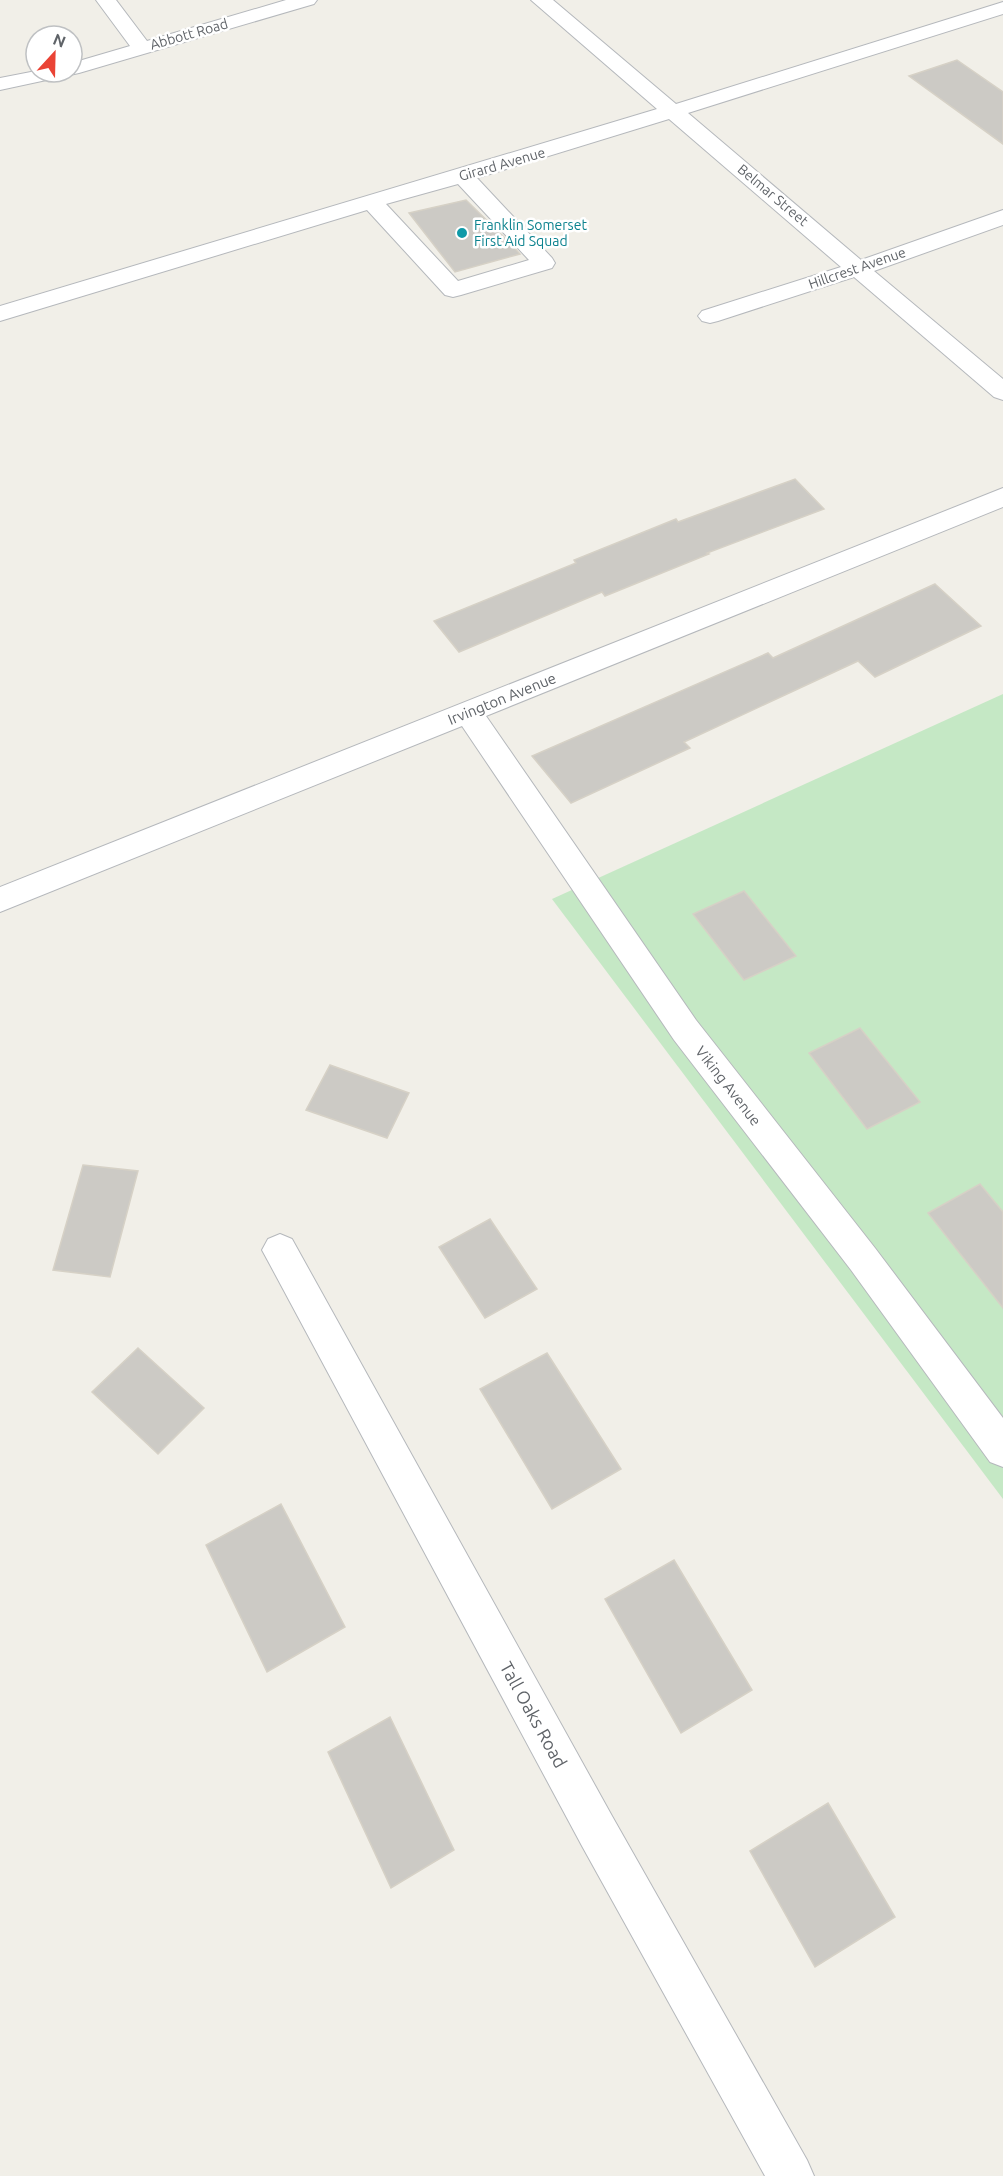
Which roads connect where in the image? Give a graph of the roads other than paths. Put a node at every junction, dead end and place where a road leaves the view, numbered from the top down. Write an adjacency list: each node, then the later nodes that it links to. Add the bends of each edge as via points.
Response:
1 (106, 0): 5 (street)
2 (307, 0): 5 (street, Abbott Road)
3 (541, 0): 9 (street, Belmar Street)
4 (1003, 8): 9 (street, Girard Avenue)
5 (142, 48): 6 (street, Abbott Road)
6 (84, 65)
7 (24, 79): 8 (street)
8 (0, 84)
9 (673, 110): 10 (street, Girard Avenue); 13 (street, Belmar Street)
10 (463, 176): 11 (street, Girard Avenue); 11 (street, via 544,263 453,290)
11 (372, 202): 14 (street, Girard Avenue)
12 (1003, 217): 13 (street, Hillcrest Avenue)
13 (860, 268): 15 (street, Hillcrest Avenue); 16 (street, Belmar Street)
14 (0, 314)
15 (710, 316)
16 (1003, 392)
17 (1003, 497): 18 (street, Irvington Avenue)
18 (468, 712): 19 (street, Irvington Avenue); 21 (street, Viking Avenue, via 685,1030 863,1259)
19 (0, 900)
20 (280, 1250): 22 (street, Tall Oaks Road, via 597,1831)
21 (1003, 1449)
22 (791, 2176)

